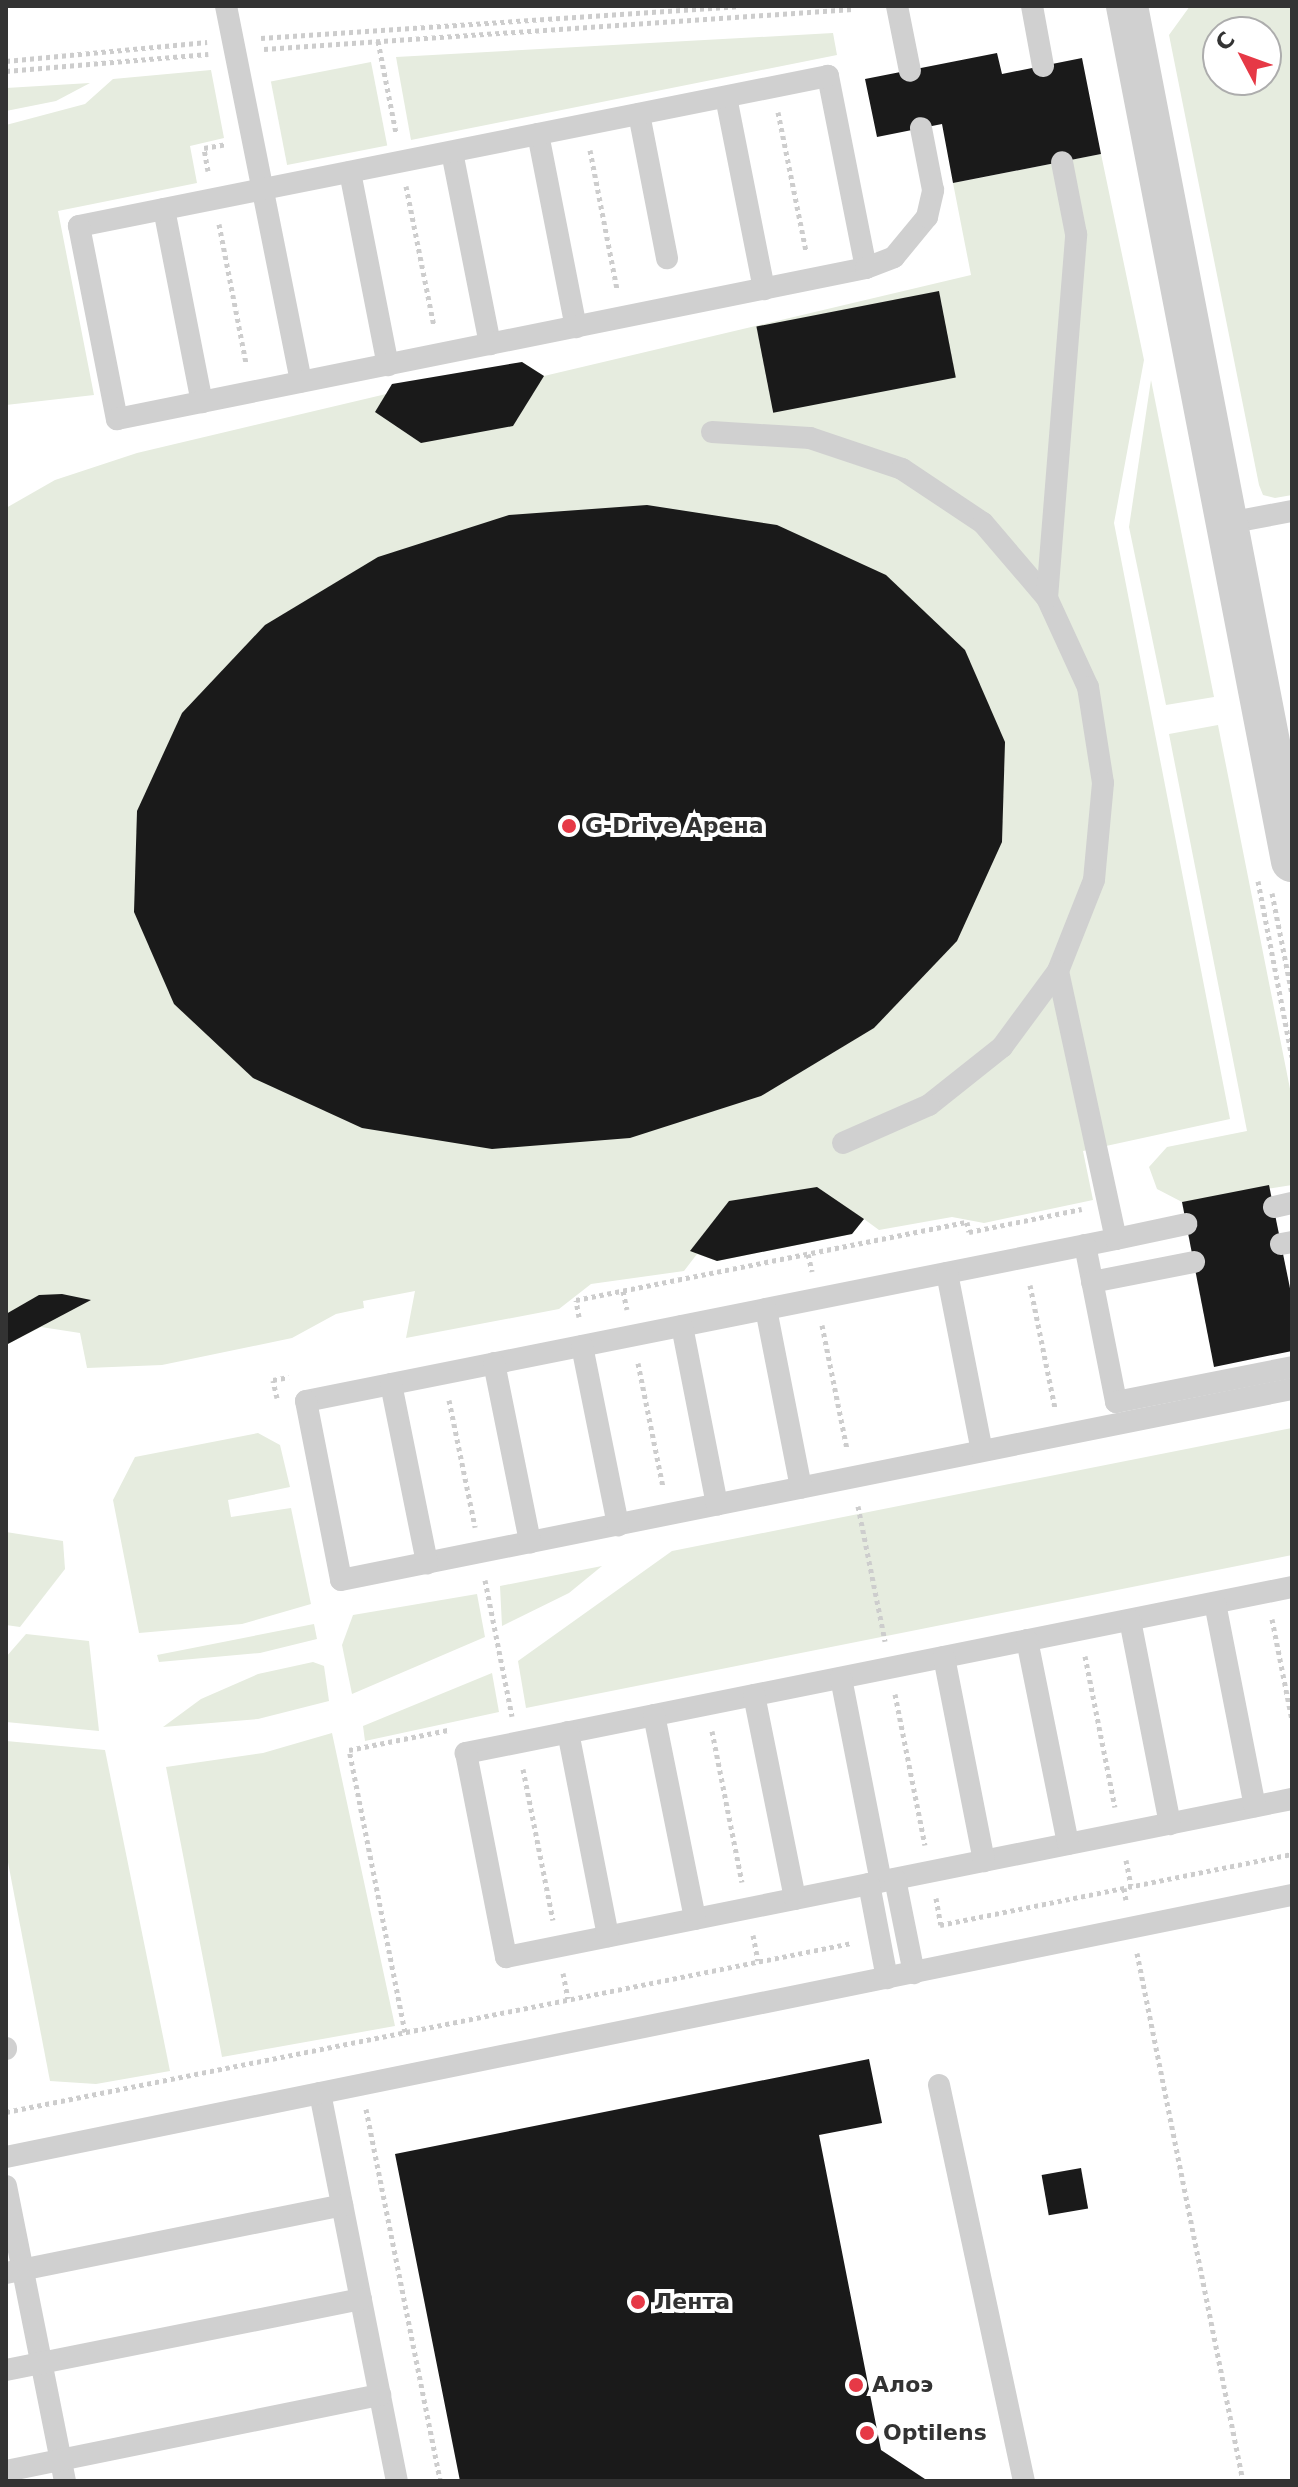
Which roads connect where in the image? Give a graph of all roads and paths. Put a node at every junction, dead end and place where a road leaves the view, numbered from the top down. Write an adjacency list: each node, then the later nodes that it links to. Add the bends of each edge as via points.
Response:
1 (226, 6): 7 (lane)
2 (738, 6): 7 (path)
3 (897, 6): 14 (lane)
4 (1032, 6): 12 (lane)
5 (1127, 6): 40 (street)
6 (853, 9): 8 (path)
7 (233, 40): 11 (path); 25 (lane)
8 (378, 41): 9 (path); 22 (path)
9 (255, 50)
10 (214, 53): 13 (path)
11 (6, 61)
12 (1043, 66)
13 (6, 71)
14 (910, 71)
15 (773, 87): 16 (lane); 28 (lane, via 828,76); 29 (path)
16 (726, 97): 17 (lane); 30 (lane)
17 (639, 114): 18 (lane); 27 (lane)
18 (585, 125): 20 (lane); 31 (path)
19 (921, 128): 28 (lane, via 933,190 927,217 894,257)
20 (538, 134): 21 (lane); 32 (lane)
21 (452, 152): 22 (lane); 33 (lane)
22 (401, 162): 24 (lane); 34 (path)
23 (1062, 162): 41 (lane, via 1076,234)
24 (350, 172): 25 (lane); 35 (lane)
25 (263, 190): 26 (lane); 36 (lane)
26 (164, 209): 37 (lane); 37 (lane, via 79,226 117,419)
27 (667, 258)
28 (866, 268): 29 (lane)
29 (812, 279): 30 (lane)
30 (764, 289): 31 (lane)
31 (623, 317): 32 (lane)
32 (576, 327): 33 (lane)
33 (490, 344): 34 (lane)
34 (439, 354): 35 (lane)
35 (388, 365): 36 (lane)
36 (301, 382): 37 (lane)
37 (202, 402)
38 (712, 432): 41 (lane, via 810,438 902,469 983,523)
39 (1292, 511): 40 (lane)
40 (1223, 524): 42 (street)
41 (1047, 598): 43 (lane, via 1088,687 1103,783 1094,880)
42 (1292, 861)
43 (1058, 971): 44 (lane, via 1002,1047 929,1105); 47 (lane)
44 (843, 1143)
45 (1018, 1222): 50 (path)
46 (1186, 1224): 47 (lane)
47 (1116, 1239): 48 (lane)
48 (1085, 1245): 50 (lane); 53 (lane)
49 (808, 1254): 55 (path)
50 (1024, 1257): 52 (lane); 65 (path)
51 (1194, 1262): 53 (lane)
52 (947, 1273): 55 (lane); 66 (lane)
53 (1092, 1282): 61 (lane, via 1116,1402)
54 (623, 1291): 58 (path)
55 (817, 1299): 56 (lane); 67 (path)
56 (766, 1309): 57 (lane); 68 (lane)
57 (682, 1326): 58 (lane); 69 (lane)
58 (632, 1336): 59 (lane); 70 (path)
59 (582, 1346): 60 (lane); 71 (lane)
60 (494, 1363): 62 (lane); 72 (lane)
61 (1292, 1367)
62 (444, 1373): 63 (lane); 73 (path)
63 (391, 1384): 74 (lane); 74 (lane, via 306,1401 341,1580)
64 (1292, 1389): 65 (lane)
65 (1060, 1436): 66 (lane)
66 (982, 1451): 67 (lane)
67 (852, 1477): 68 (lane); 82 (path)
68 (801, 1488): 69 (lane)
69 (717, 1505): 70 (lane)
70 (668, 1515): 71 (lane)
71 (618, 1525): 72 (lane)
72 (530, 1542): 73 (lane)
73 (480, 1552): 74 (lane); 89 (path)
74 (427, 1563)
75 (1292, 1587): 76 (lane)
76 (1267, 1592): 77 (lane); 87 (path)
77 (1215, 1603): 78 (lane); 91 (lane)
78 (1130, 1620): 79 (lane); 92 (lane)
79 (1080, 1629): 80 (lane); 93 (path)
80 (1027, 1640): 81 (lane); 94 (lane)
81 (944, 1657): 82 (lane); 96 (lane)
82 (890, 1668): 83 (lane); 97 (path)
83 (841, 1678): 84 (lane); 98 (lane)
84 (754, 1695): 85 (lane); 101 (lane)
85 (707, 1704): 86 (lane); 102 (path)
86 (654, 1715): 88 (lane); 103 (lane)
87 (1292, 1720)
88 (568, 1732): 89 (lane); 107 (lane)
89 (517, 1742): 109 (path); 109 (lane, via 466,1753 506,1957)
90 (1292, 1799): 91 (lane)
91 (1255, 1806): 92 (lane)
92 (1170, 1824): 93 (lane)
93 (1121, 1833): 94 (lane); 99 (path)
94 (1068, 1844): 96 (lane)
95 (1292, 1854): 99 (path)
96 (984, 1861): 97 (lane)
97 (930, 1872): 98 (lane); 104 (path)
98 (882, 1881): 101 (lane); 111 (lane); 112 (lane)
99 (1131, 1886): 104 (path)
100 (1292, 1895): 106 (lane)
101 (795, 1899): 102 (lane)
102 (747, 1908): 103 (lane); 110 (path)
103 (695, 1919): 107 (lane)
104 (941, 1925): 105 (path)
105 (926, 1928)
106 (1132, 1928): 111 (lane); 131 (path)
107 (608, 1936): 109 (lane)
108 (858, 1941): 110 (path)
109 (558, 1947): 113 (path)
110 (758, 1961): 113 (path)
111 (914, 1973): 112 (lane)
112 (887, 1978): 114 (lane)
113 (568, 1999): 117 (path)
114 (362, 2085): 116 (lane); 129 (path)
115 (939, 2085): 130 (lane)
116 (320, 2093): 118 (lane); 120 (lane)
117 (6, 2112)
118 (6, 2157)
119 (6, 2186): 121 (lane)
120 (342, 2205): 121 (lane); 122 (lane)
121 (14, 2272): 123 (lane)
122 (361, 2299): 123 (lane); 125 (lane)
123 (41, 2363): 124 (lane); 126 (lane)
124 (6, 2370)
125 (380, 2395): 126 (lane); 128 (lane)
126 (63, 2470): 127 (lane)
127 (6, 2471)
128 (397, 2481)
129 (440, 2481)
130 (1024, 2481)
131 (1243, 2481)

